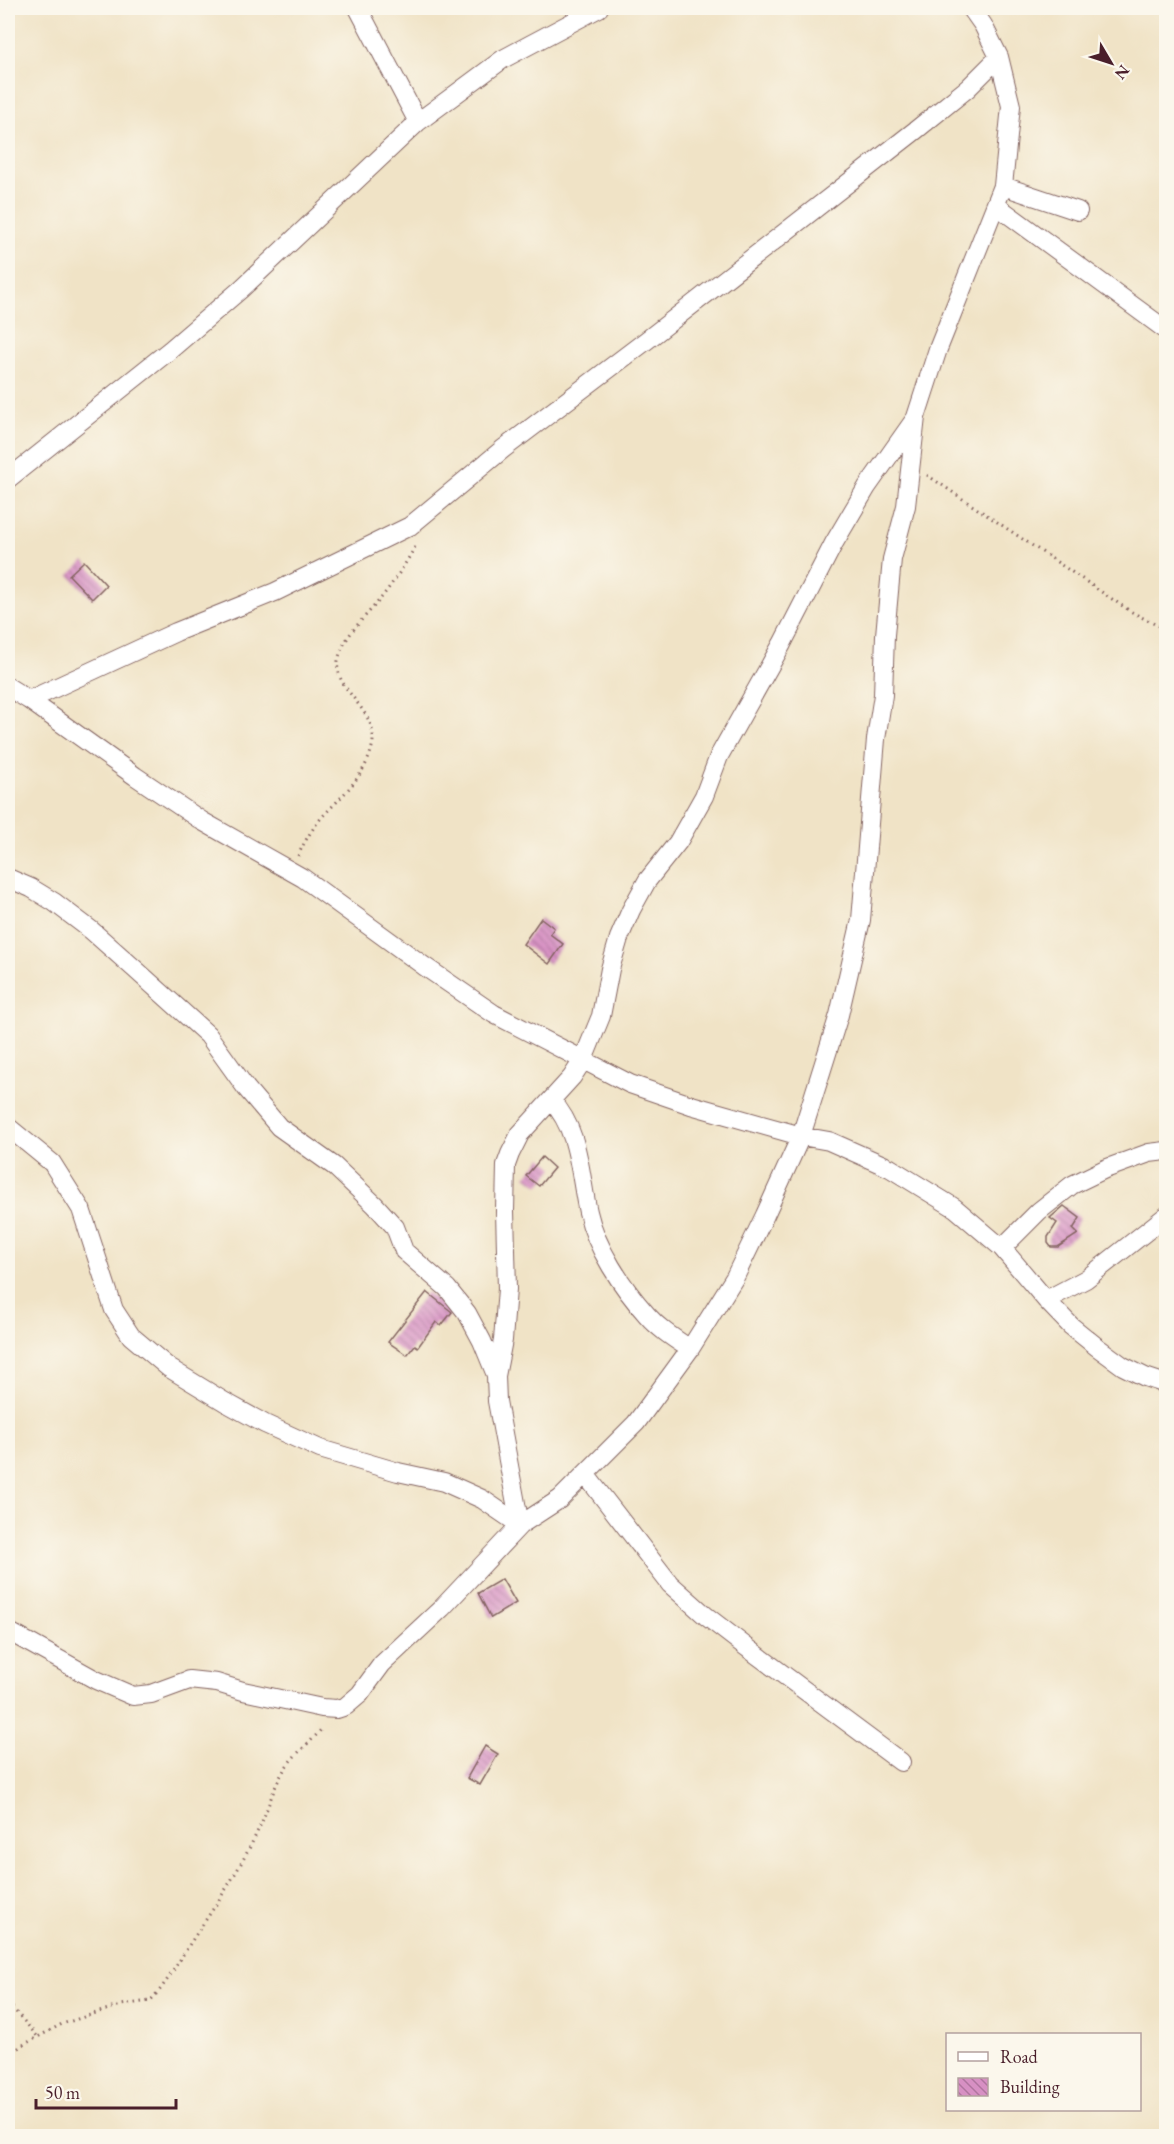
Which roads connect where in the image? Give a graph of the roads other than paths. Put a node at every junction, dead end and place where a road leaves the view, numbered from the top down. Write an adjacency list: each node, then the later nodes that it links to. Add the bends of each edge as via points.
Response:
1 (358, 8): 5 (street)
2 (599, 8): 5 (street, via 503,59)
3 (971, 8): 4 (street)
4 (999, 57): 6 (street, via 1011,106); 13 (street, via 925,123 503,449 410,526 275,592 176,632)
5 (418, 122): 11 (street, via 240,290)
6 (1003, 186): 7 (street); 8 (street)
7 (997, 206): 9 (street); 10 (street, via 938,349)
8 (1078, 211)
9 (1167, 330)
10 (916, 417): 15 (street, via 834,543 783,644 719,756 704,796 631,910 610,969 601,1016); 18 (street, via 906,506 892,559 861,920 839,1015)
11 (8, 480)
12 (8, 687): 13 (street)
13 (29, 700): 15 (street, via 202,821 303,878 494,1014)
14 (8, 878): 24 (street, via 71,914 136,969 208,1035 279,1127 334,1166 375,1205 395,1227 404,1251 447,1288 466,1313)
15 (583, 1060): 16 (street); 18 (street, via 660,1095)
16 (551, 1100): 23 (street, via 569,1125 579,1156 588,1215 611,1265 647,1316); 24 (street, via 520,1134 507,1165 507,1290)
17 (8, 1127): 27 (street, via 52,1163 81,1209 114,1310 131,1336 169,1368 255,1418 320,1449 444,1482 482,1499)
18 (801, 1136): 21 (street, via 830,1141 890,1168 955,1208); 23 (street, via 735,1277)
19 (1167, 1151): 21 (street, via 1149,1153 1072,1185)
20 (1167, 1216): 22 (street, via 1086,1279)
21 (1002, 1248): 22 (street)
22 (1046, 1300): 25 (street, via 1071,1326 1123,1366)
23 (690, 1349): 26 (street, via 636,1423)
24 (496, 1376): 27 (street, via 496,1401)
25 (1167, 1384)
26 (585, 1474): 27 (street, via 560,1499); 29 (street, via 669,1584)
27 (520, 1525): 28 (street, via 442,1608 382,1664 353,1700 337,1708 189,1680 151,1694 133,1696)
28 (8, 1631)
29 (901, 1762)

